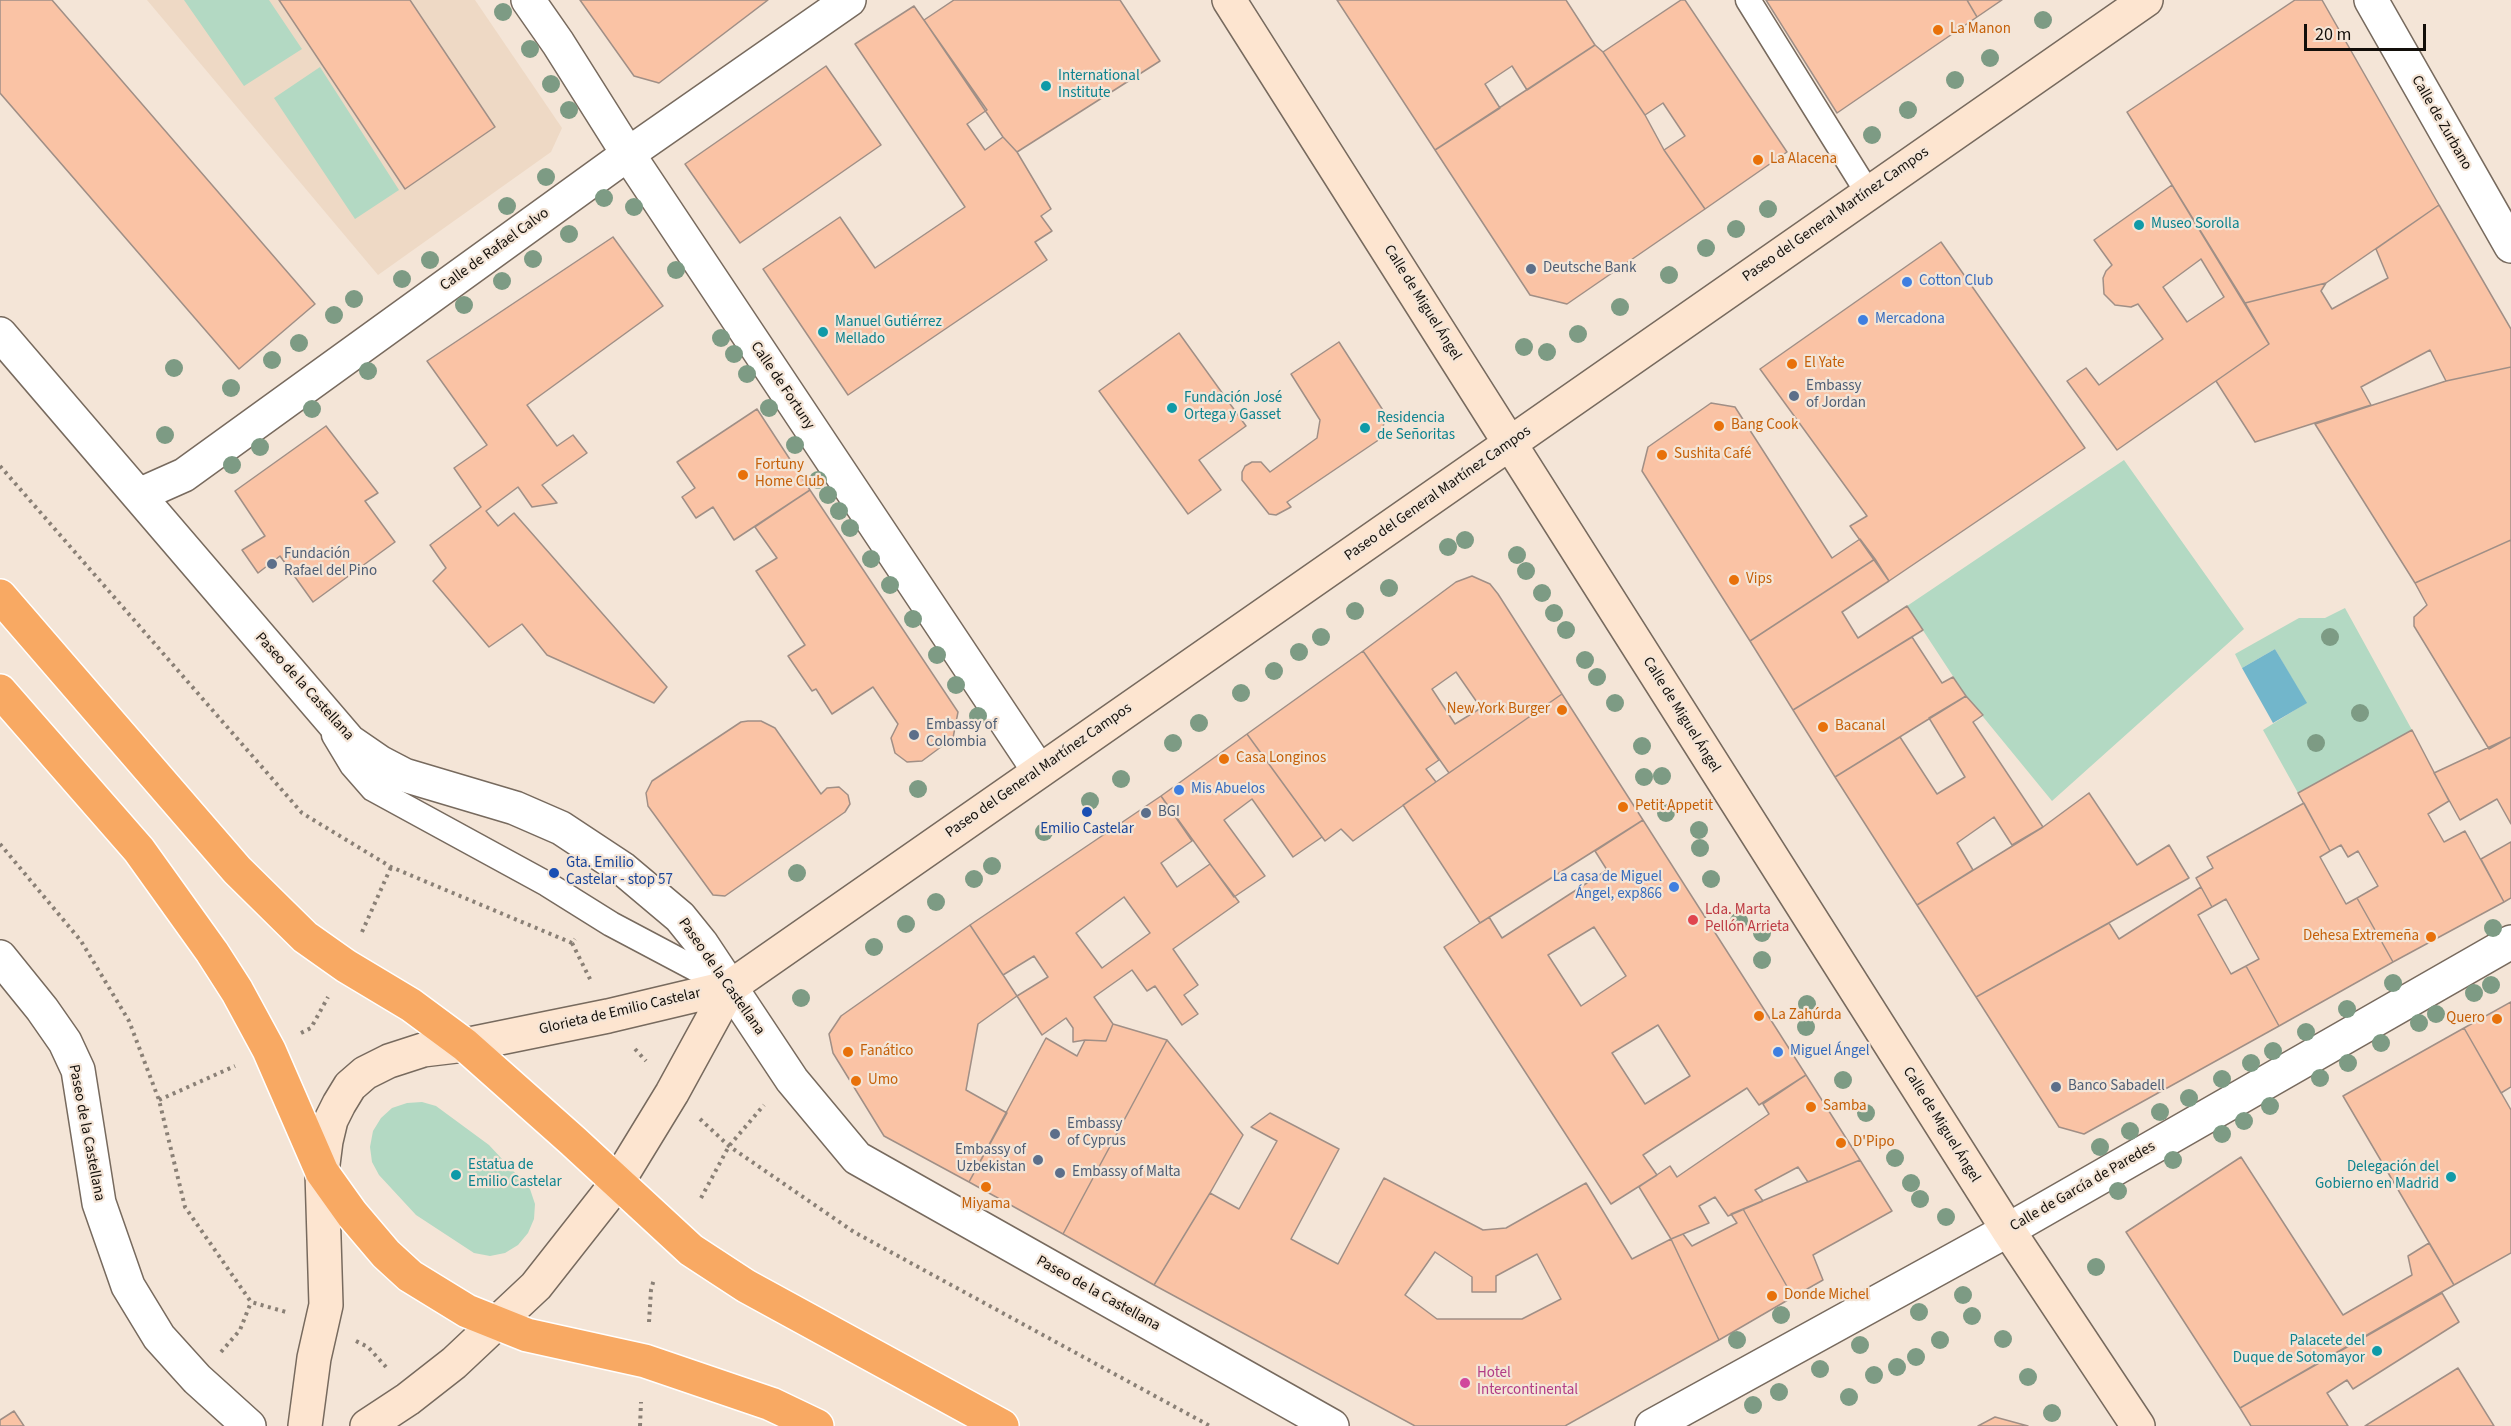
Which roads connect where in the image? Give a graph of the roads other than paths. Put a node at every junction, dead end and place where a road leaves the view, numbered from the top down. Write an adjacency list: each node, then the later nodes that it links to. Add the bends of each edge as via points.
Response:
1 (528, 0): 7 (street, Calle de Fortuny)
2 (849, 0): 7 (street, Calle de Rafael Calvo)
3 (1229, 0): 11 (street, Calle de Miguel Ángel)
4 (1748, 0): 8 (lane)
5 (2146, 0): 8 (street, Paseo del General Martínez Campos)
6 (2371, 0): 9 (street, Calle de Zurbano)
7 (628, 154): 12 (street, Calle de Rafael Calvo, via 184,475); 16 (street, Calle de Fortuny)
8 (1868, 192): 11 (street, Paseo del General Martínez Campos)
9 (2511, 246)
10 (0, 334): 12 (street, Paseo de la Castellana)
11 (1511, 443): 16 (street, Paseo del General Martínez Campos); 23 (street, Calle de Miguel Ángel)
12 (140, 495): 15 (street, Paseo de la Castellana)
13 (0, 596): 20 (highway, via 237,870 305,936)
14 (0, 691): 21 (highway, via 139,850 219,962 269,1050)
15 (309, 695): 19 (lane, via 352,765 373,789); 19 (street, Paseo de la Castellana, via 349,741 388,767 515,808 561,828 594,849 680,917)
16 (1039, 771): 19 (street, Paseo del General Martínez Campos)
17 (2511, 942): 23 (street, Calle de García de Paredes)
18 (0, 957): 25 (street, Paseo de la Castellana, via 65,1042 78,1071 99,1203 128,1286 159,1337 197,1379)
19 (730, 987): 20 (street, Glorieta de Emilio Castelar); 22 (street, Glorieta de Emilio Castelar); 30 (street, Paseo de la Castellana, via 792,1080 857,1158)
20 (465, 1045): 21 (street, Glorieta de Emilio Castelar, via 407,1054 365,1073 350,1086 332,1119); 22 (highway)
21 (322, 1172): 24 (highway, via 386,1254 410,1276 467,1311); 26 (street, Glorieta de Emilio Castelar, via 326,1305)
22 (617, 1183): 24 (street, Glorieta de Emilio Castelar, via 536,1286); 29 (highway, via 709,1263)
23 (2008, 1230): 31 (street, Calle de García de Paredes); 32 (street, Calle de Miguel Ángel)
24 (497, 1324): 27 (street, Glorieta de Emilio Castelar, via 454,1363); 28 (highway, via 527,1335 645,1361 771,1404)
25 (249, 1426)
26 (305, 1426)
27 (367, 1426)
28 (817, 1426)
29 (1002, 1426)
30 (1332, 1426)
31 (1652, 1426)
32 (2138, 1426)

